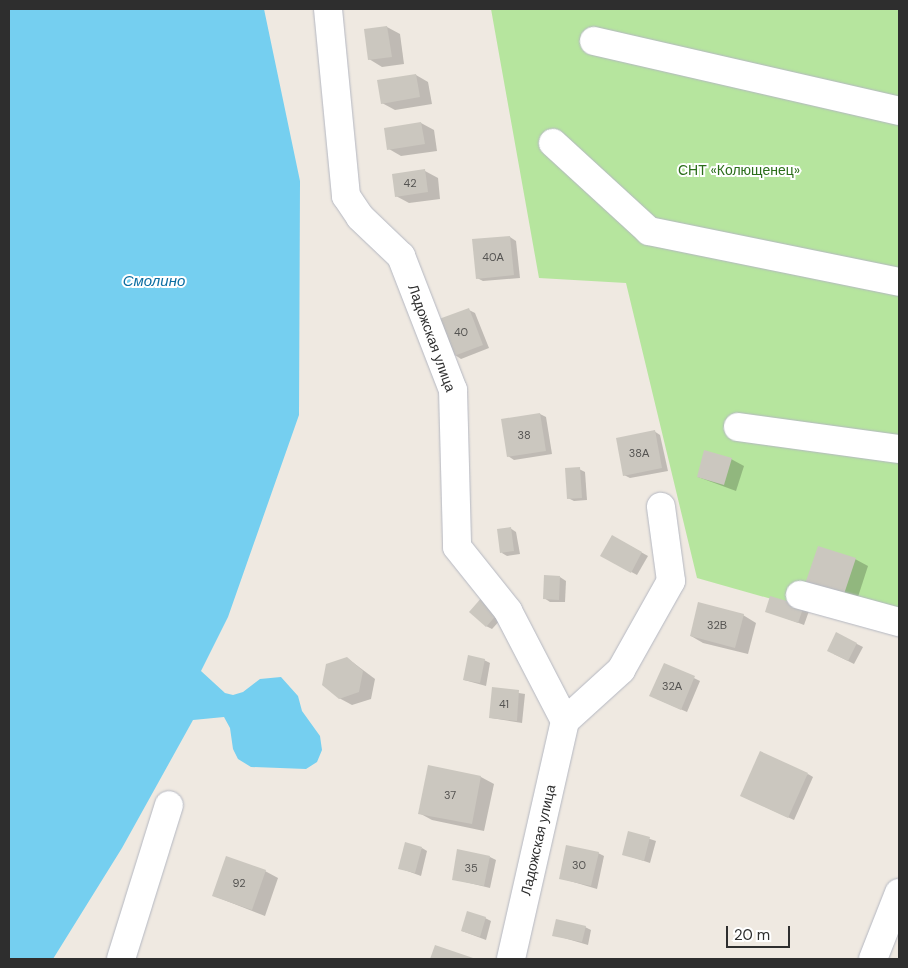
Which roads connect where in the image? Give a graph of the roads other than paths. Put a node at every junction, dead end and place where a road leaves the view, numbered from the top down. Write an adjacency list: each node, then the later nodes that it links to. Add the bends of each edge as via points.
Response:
1 (328, 9): 11 (street, Ладожская улица, via 346,196 360,217 401,256 453,390 457,547 508,611)
2 (594, 41): 3 (street)
3 (899, 111)
4 (553, 143): 5 (street, via 649,231)
5 (899, 282)
6 (738, 427): 7 (street)
7 (899, 450)
8 (661, 507): 11 (street, via 670,581 621,670)
9 (800, 595): 10 (street)
10 (899, 622)
11 (565, 721): 15 (street, Ладожская улица)
12 (169, 805): 14 (street)
13 (899, 893): 16 (street)
14 (121, 959)
15 (512, 959)
16 (873, 959)

